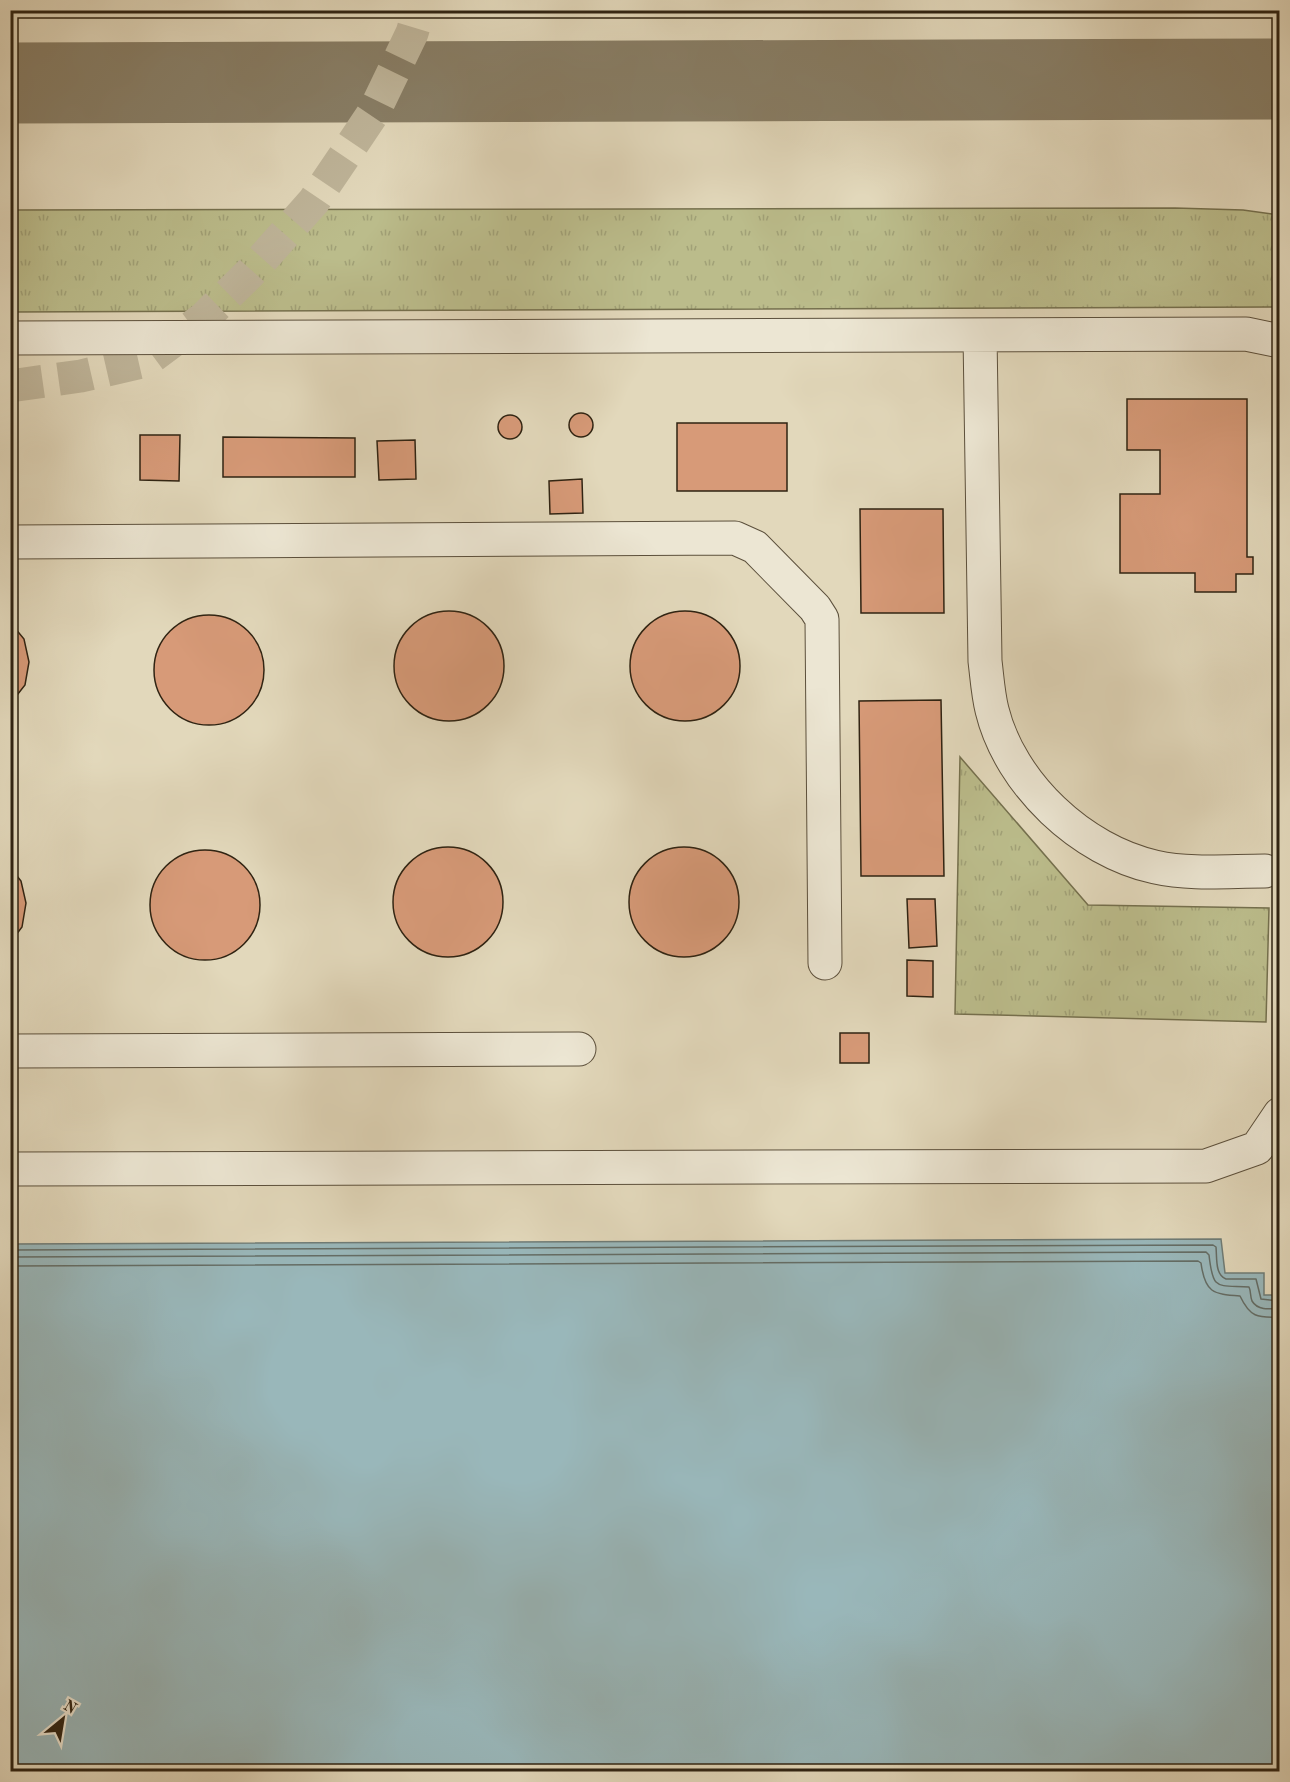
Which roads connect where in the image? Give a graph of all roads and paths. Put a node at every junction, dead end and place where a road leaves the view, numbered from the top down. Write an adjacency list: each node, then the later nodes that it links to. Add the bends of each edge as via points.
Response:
1 (1246, 334): 2 (lane); 3 (lane); 5 (lane)
2 (1280, 334)
3 (980, 335): 4 (lane); 7 (lane, via 985,661 993,711 1017,767 1065,822 1128,859 1189,872)
4 (10, 338)
5 (1280, 341)
6 (10, 542): 8 (lane, via 735,538 755,547 822,619)
7 (1264, 871)
8 (825, 963)
9 (579, 1049): 10 (lane)
10 (10, 1051)
11 (1280, 1114): 12 (lane, via 1257,1148 1206,1166)
12 (10, 1169)

